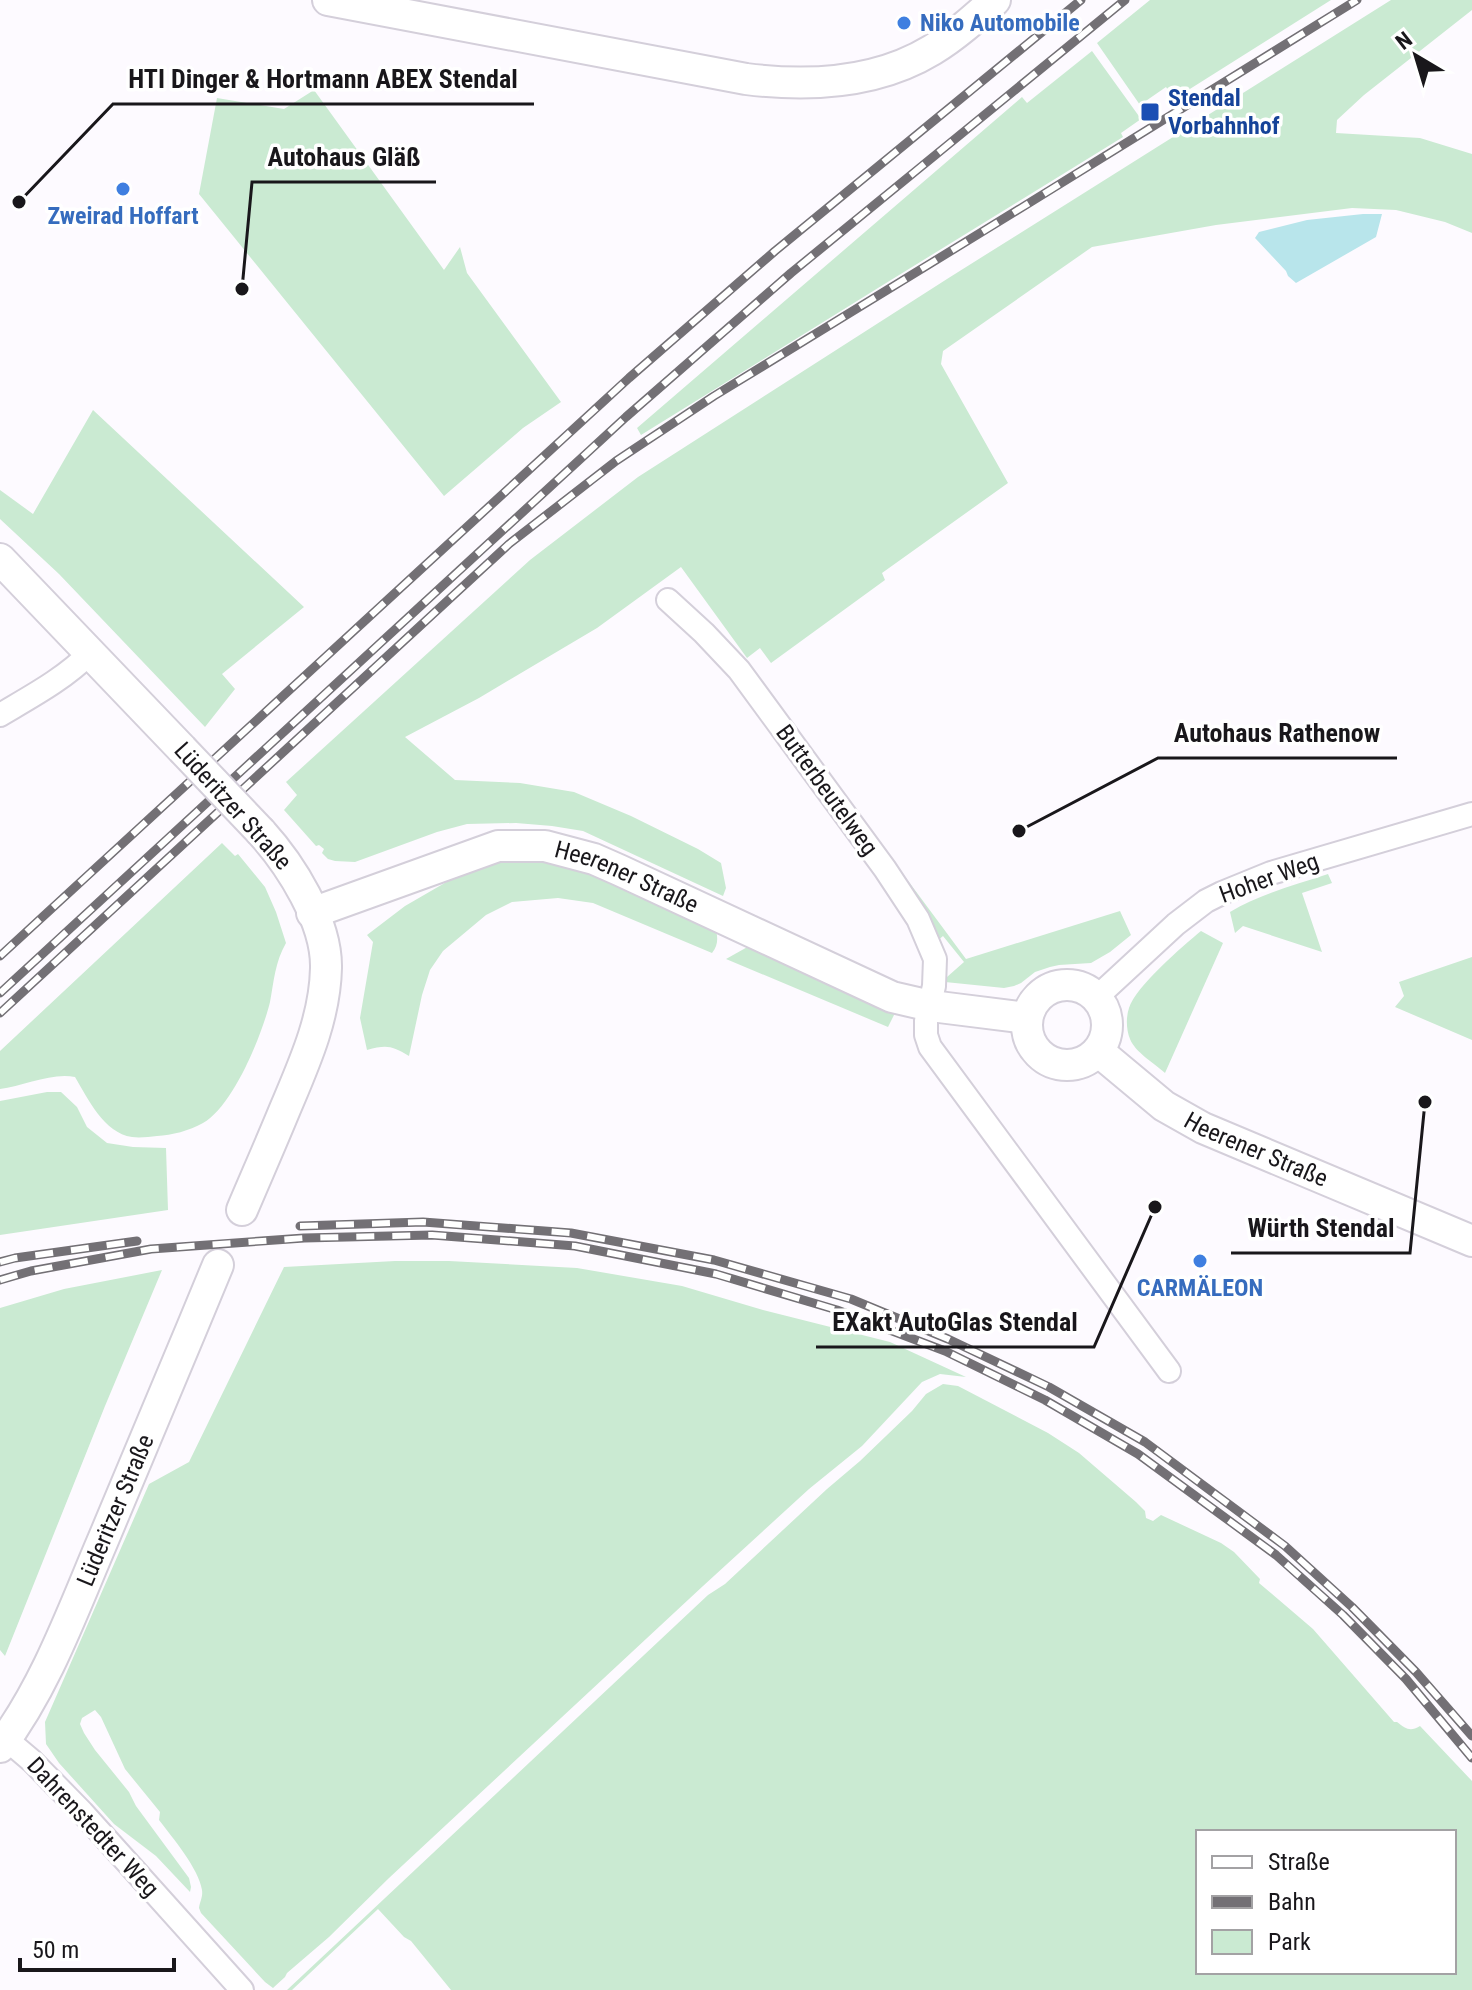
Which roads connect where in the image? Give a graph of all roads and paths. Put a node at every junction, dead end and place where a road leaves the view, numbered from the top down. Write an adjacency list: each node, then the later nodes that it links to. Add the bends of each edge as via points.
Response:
1 (328, 0): 2 (main road, via 784,84 863,77 911,61 958,33)
2 (995, 0)
3 (0, 559): 5 (main road, Lüderitzer Straße)
4 (668, 600): 10 (street, Butterbeutelweg, via 739,670 918,919 935,959)
5 (90, 653): 6 (street, via 63,677); 8 (main road, Lüderitzer Straße, bridge, via 261,832 291,870)
6 (0, 715)
7 (1472, 814): 9 (street, Hoher Weg, via 1222,893 1176,924)
8 (312, 913): 10 (main road, Heerener Straße, via 498,846 545,846 594,859 892,997); 13 (main road, Lüderitzer Straße, via 326,966 319,1020)
9 (1097, 997): 11 (main road, via 1077,986 1055,986 1036,999); 12 (main road, via 1107,1018)
10 (931, 1006): 11 (main road, Heerener Straße); 16 (street, via 926,1021 930,1047)
11 (1027, 1018): 12 (main road, via 1030,1042 1055,1065 1079,1064)
12 (1098, 1051): 14 (main road, Heerener Straße, via 1164,1106 1203,1128)
13 (242, 1210)
14 (1472, 1241)
15 (218, 1265): 17 (main road, Lüderitzer Straße, via 77,1600 36,1690)
16 (1169, 1371)
17 (3, 1743): 18 (street, Dahrenstedter Weg, via 32,1761 82,1812)
18 (242, 1990)

